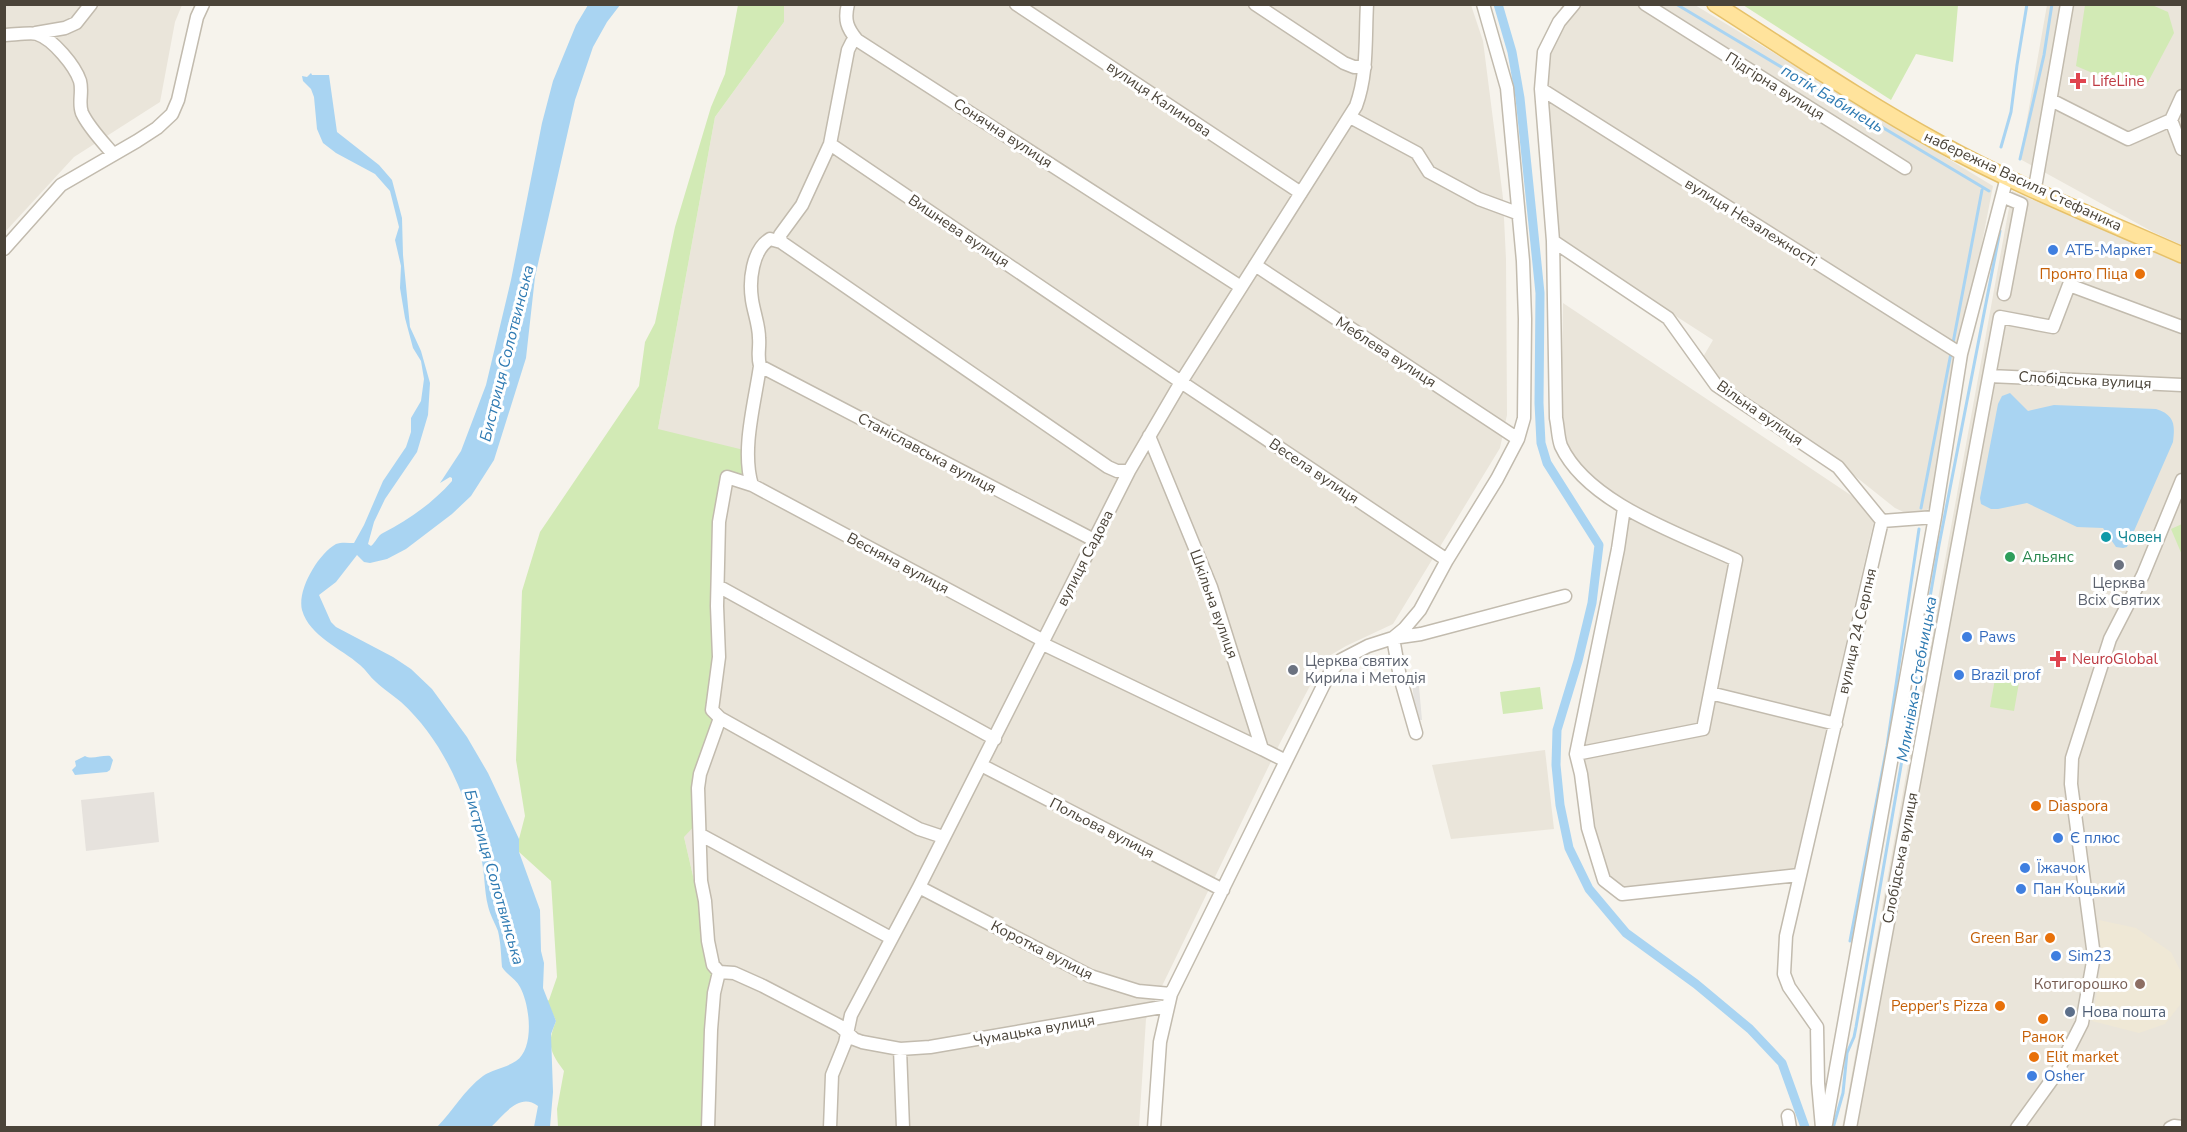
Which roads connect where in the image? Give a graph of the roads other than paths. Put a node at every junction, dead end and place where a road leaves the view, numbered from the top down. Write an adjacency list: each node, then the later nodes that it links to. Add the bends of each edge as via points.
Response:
1 (92, 4): 12 (street, via 76,23)
2 (203, 4): 23 (street, via 172,114 157,128)
3 (848, 4): 14 (street, via 848,30)
4 (1016, 4): 27 (street, вулиця Калинова)
5 (1255, 4): 15 (street, via 1344,63)
6 (1367, 4): 15 (street, вулиця Садова)
7 (1483, 4): 29 (street, via 1507,88)
8 (1574, 4): 16 (street, via 1559,22 1544,52)
9 (1646, 4): 24 (street, Підгірна вулиця)
10 (1715, 4): 25 (main road, набережна Василя Стефаника, via 1906,125)
11 (2067, 4): 18 (street)
12 (36, 33): 13 (street); 23 (street, via 69,61 80,80 83,115)
13 (4, 35)
14 (857, 40): 21 (street, via 848,50); 35 (street, Сонячна вулиця)
15 (1365, 68): 19 (street, вулиця Садова, via 1362,89)
16 (1541, 89): 30 (street); 38 (street, вулиця Незалежності)
17 (2182, 96): 20 (street)
18 (2051, 100): 20 (street, via 2128,138); 26 (street)
19 (1350, 117): 27 (street, вулиця Садова); 29 (street, via 1417,153 1429,172 1479,199)
20 (2171, 120): 22 (street)
21 (830, 144): 31 (street, via 802,205 780,235); 41 (street, Вишнева вулиця)
22 (2182, 149)
23 (113, 154): 32 (street, via 61,185)
24 (1905, 168)
25 (2007, 177): 28 (street); 33 (main road, набережна Василя Стефаника)
26 (2036, 182)
27 (1301, 193): 34 (street, вулиця Садова)
28 (2002, 196): 36 (street, via 2021,204); 38 (street)
29 (1517, 213): 44 (street, via 1525,319 1524,418)
30 (1553, 241): 48 (street, via 1560,444 1577,469); 50 (street, Вільна вулиця, via 1668,318 1716,385 1838,467)
31 (781, 242): 39 (street, via 770,239 756,256 752,301 760,339); 45 (street, via 1108,466)
32 (4, 249)
33 (2182, 255)
34 (1255, 265): 35 (street, вулиця Садова); 44 (street, Меблева вулиця)
35 (1241, 287): 41 (street, вулиця Садова)
36 (2004, 294)
37 (2182, 327): 40 (street, Слобідська вулиця, via 2069,285 2053,327 2000,317)
38 (1961, 354): 49 (street)
39 (760, 366): 47 (street, via 748,451); 51 (street, Станіславська вулиця)
40 (1989, 376): 42 (street, Слобідська вулиця); 82 (street, Слобідська вулиця)
41 (1180, 382): 43 (street, вулиця Садова); 52 (street, Весела вулиця)
42 (2182, 384)
43 (1149, 436): 45 (street, вулиця Садова); 62 (street, Шкільна вулиця, via 1211,587)
44 (1518, 439): 52 (street)
45 (1129, 471): 51 (street, вулиця Садова)
46 (2182, 480): 83 (street, via 2143,575 2110,639 2072,758 2071,784 2094,956 2082,1023 2056,1074)
47 (752, 485): 53 (street, Весняна вулиця, via 727,477 719,522); 56 (street, Весняна вулиця)
48 (1624, 508): 57 (street, via 1736,560); 63 (street)
49 (1935, 517): 50 (street); 81 (street)
50 (1882, 521): 59 (street, вулиця 24 Серпня)
51 (1094, 540): 56 (street, вулиця Садова)
52 (1447, 560): 55 (street, via 1420,610)
53 (718, 586): 58 (street, via 719,657 712,710); 61 (street)
54 (1565, 596): 55 (street)
55 (1393, 638): 60 (street); 64 (street, via 1353,653 1331,671)
56 (1043, 642): 61 (street, вулиця Садова); 62 (street, Весняна вулиця)
57 (1710, 693): 59 (street); 63 (street, via 1703,729)
58 (720, 718): 66 (street, via 700,774); 67 (street, via 919,829)
59 (1836, 724): 68 (street, вулиця 24 Серпня)
60 (1416, 734)
61 (994, 740): 65 (street, вулиця Садова)
62 (1262, 749): 64 (street)
63 (1576, 754): 68 (street, via 1588,828 1604,880 1622,894)
64 (1286, 761): 70 (street)
65 (981, 765): 67 (street, вулиця Садова); 70 (street, Польова вулиця)
66 (701, 835): 71 (street); 72 (street, via 701,881 708,941 713,965)
67 (943, 837): 69 (street, вулиця Садова)
68 (1799, 875): 81 (street, вулиця 24 Серпня, via 1786,936 1784,974 1817,1027)
69 (919, 887): 71 (street, вулиця Садова); 73 (street, Коротка вулиця, via 1090,976)
70 (1223, 890): 73 (street)
71 (891, 939): 74 (street, вулиця Садова, via 851,1015)
72 (719, 972): 74 (street, Чумацька вулиця, via 734,973 754,982); 77 (street, via 714,993)
73 (1169, 1000): 75 (street, Чумацька вулиця, via 995,1037); 80 (street, via 1160,1042)
74 (848, 1032): 75 (street, Чумацька вулиця, via 862,1042); 78 (street, вулиця Садова, via 832,1075)
75 (900, 1049): 79 (street)
76 (2182, 1127): 84 (street)
77 (708, 1128)
78 (830, 1128)
79 (903, 1128)
80 (1154, 1128)
81 (1823, 1128)
82 (1850, 1128)
83 (2017, 1128)
84 (2170, 1128)

